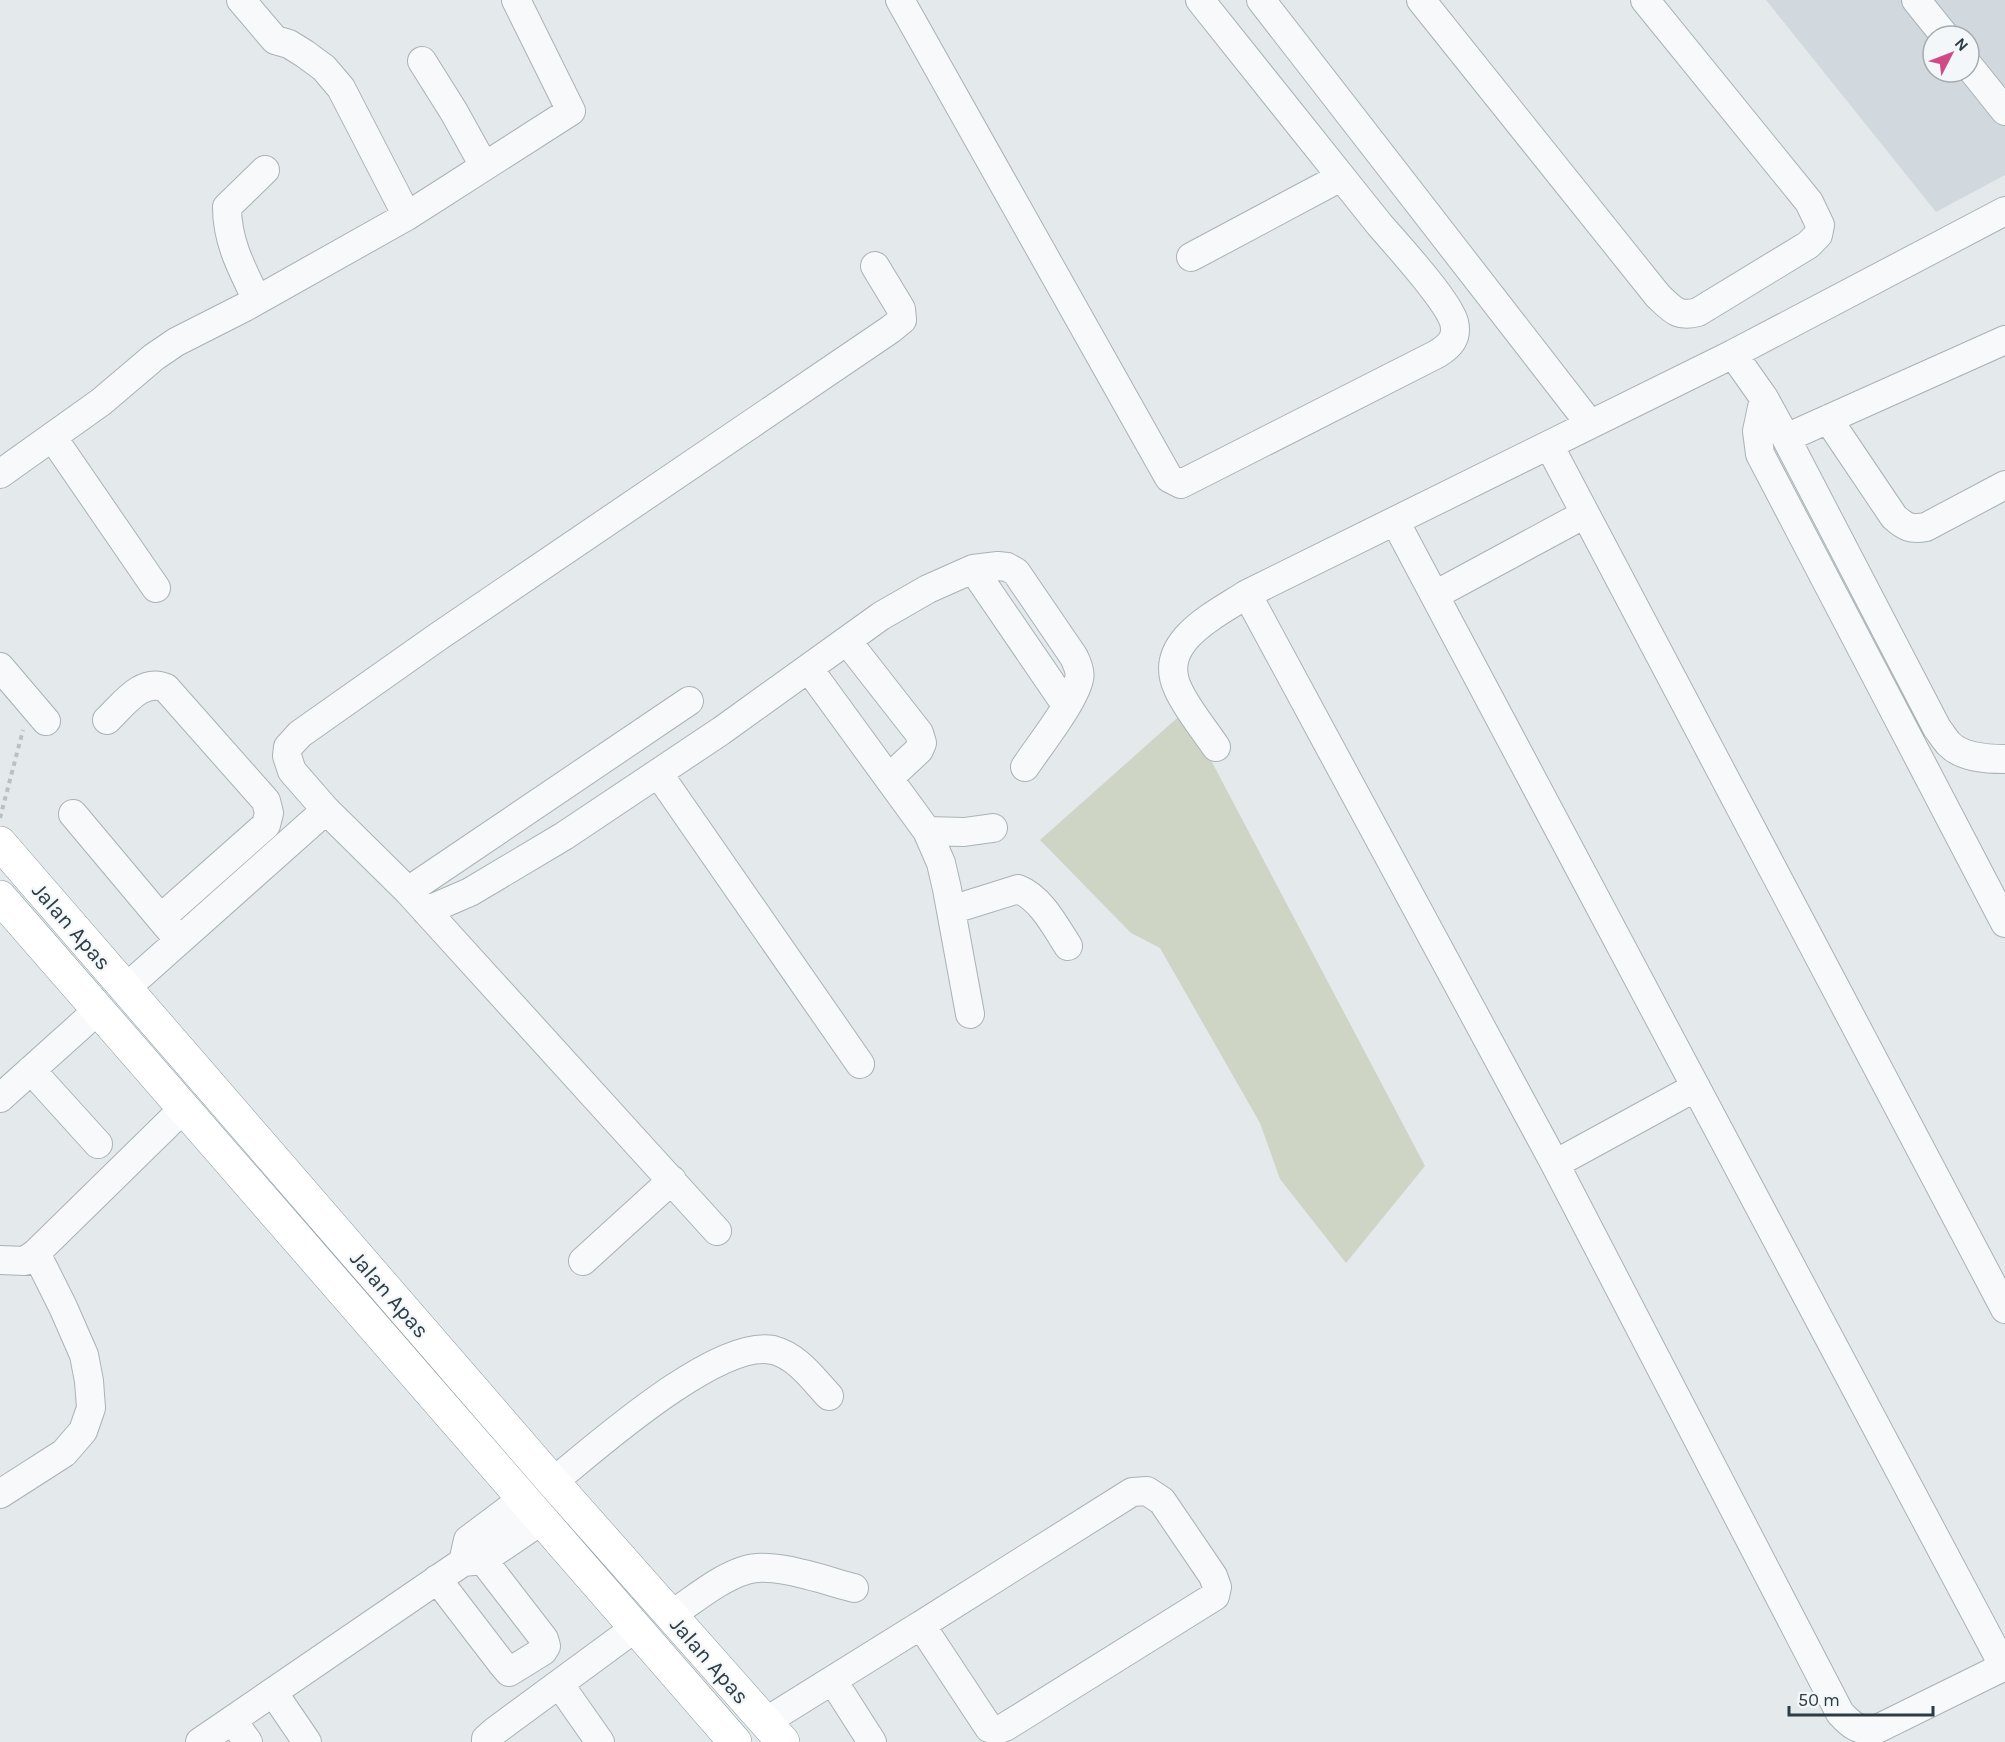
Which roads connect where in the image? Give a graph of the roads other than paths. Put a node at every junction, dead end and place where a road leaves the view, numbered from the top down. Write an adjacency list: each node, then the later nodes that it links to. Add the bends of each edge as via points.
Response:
1 (241, 0): 17 (street, via 275,40 305,54 341,88)
2 (516, 0): 13 (street, via 571,111)
3 (900, 0): 15 (street, via 1169,478 1181,484 1450,346 1455,335 1454,321 1447,308)
4 (1200, 0): 15 (street)
5 (1261, 0): 25 (street)
6 (1421, 0): 7 (street, via 1658,296 1677,313 1689,315 1808,245 1818,235 1820,225 1809,202)
7 (1645, 0)
8 (1916, 0): 9 (street)
9 (1935, 24)
10 (422, 61): 13 (street)
11 (1981, 81): 12 (street)
12 (2005, 111)
13 (484, 166): 17 (street)
14 (265, 170): 20 (street, via 226,207 233,253)
15 (1341, 177): 18 (street)
16 (2005, 210): 22 (street)
17 (407, 216): 20 (street)
18 (1191, 257)
19 (875, 266): 47 (street, via 901,309 902,320 891,329 300,734 288,747 292,771)
20 (257, 300): 26 (street, via 176,342)
21 (2005, 340): 24 (street)
22 (1733, 354): 23 (street); 25 (street)
23 (1764, 398): 27 (street); 56 (street, via 1757,431 1760,454)
24 (1828, 419): 27 (street); 30 (street, via 1894,517 1914,530)
25 (1590, 424): 28 (street)
26 (53, 438): 29 (street); 33 (street)
27 (1786, 438): 43 (street, via 1937,728 1950,745 1962,752 1983,759)
28 (1549, 445): 31 (street); 32 (street)
29 (0, 474)
30 (2005, 485)
31 (1585, 514): 35 (street); 75 (street)
32 (1395, 520): 34 (street); 35 (street)
33 (156, 588)
34 (1246, 594): 42 (street, via 1193,629 1175,659 1173,674 1178,689); 68 (street)
35 (1435, 595): 64 (street)
36 (847, 641): 38 (street); 44 (street, via 881,616 973,569 998,566 1016,572 1079,668 1079,679 1066,705); 46 (street, via 919,733 919,750)
37 (0, 667): 40 (street)
38 (809, 669): 45 (street); 46 (street)
39 (689, 701): 53 (street)
40 (40, 714)
41 (107, 720): 55 (street, via 143,687 158,684 166,688 266,801 266,825)
42 (1216, 747)
43 (2005, 759)
44 (1025, 767)
45 (658, 773): 53 (street, via 471,892); 62 (street)
46 (889, 778): 51 (street)
47 (326, 810): 53 (street); 57 (street)
48 (73, 814): 55 (street)
49 (1, 828): 59 (highway, Jalan Apas)
50 (993, 828): 51 (street)
51 (927, 831): 54 (street, via 940,863)
52 (0, 897): 60 (highway, Jalan Apas)
53 (417, 901): 69 (street)
54 (951, 910): 58 (street, via 1018,889 1045,911); 61 (street)
55 (161, 918): 57 (street)
56 (2005, 923)
57 (179, 940): 59 (street)
58 (1068, 946)
59 (126, 988): 70 (highway, Jalan Apas)
60 (98, 1010): 63 (street); 66 (highway, Jalan Apas)
61 (970, 1014)
62 (860, 1064)
63 (31, 1070): 65 (street); 67 (street)
64 (1696, 1087): 68 (street); 87 (street)
65 (0, 1098)
66 (183, 1109): 72 (street); 76 (highway, Jalan Apas)
67 (98, 1144)
68 (1555, 1164): 87 (street, via 1840,1713 1862,1731 1875,1730)
69 (672, 1180): 71 (street); 74 (street)
70 (330, 1224): 76 (highway, via 330,1238 371,1288 371,1297); 78 (highway, Jalan Apas)
71 (717, 1231)
72 (36, 1253): 73 (street, via 25,1261); 79 (street, via 84,1355 91,1408 83,1431 64,1453)
73 (0, 1260)
74 (583, 1261)
75 (2005, 1309)
76 (361, 1311): 80 (highway, Jalan Apas)
77 (829, 1396): 78 (street, via 787,1356 771,1350 747,1352 674,1387)
78 (571, 1467): 84 (highway, Jalan Apas)
79 (0, 1494)
80 (533, 1509): 81 (street); 86 (highway, Jalan Apas)
81 (473, 1561): 82 (street); 82 (street, via 544,1639 546,1646 509,1672)
82 (437, 1579): 90 (street)
83 (854, 1588): 84 (street, via 769,1567 746,1569)
84 (671, 1615): 92 (highway, Jalan Apas)
85 (921, 1625): 85 (street, via 989,1728 997,1730 1215,1596 1217,1587 1162,1501 1147,1491 1132,1492); 88 (street)
86 (635, 1628): 89 (street); 97 (highway, Jalan Apas)
87 (2004, 1667)
88 (833, 1681): 92 (street); 98 (street)
89 (560, 1685): 95 (street, via 495,1731); 96 (street)
90 (273, 1692): 91 (street); 94 (street)
91 (240, 1731): 93 (street)
92 (768, 1735)
93 (200, 1742)
94 (307, 1742)
95 (486, 1742)
96 (600, 1742)
97 (735, 1742)
98 (872, 1742)

